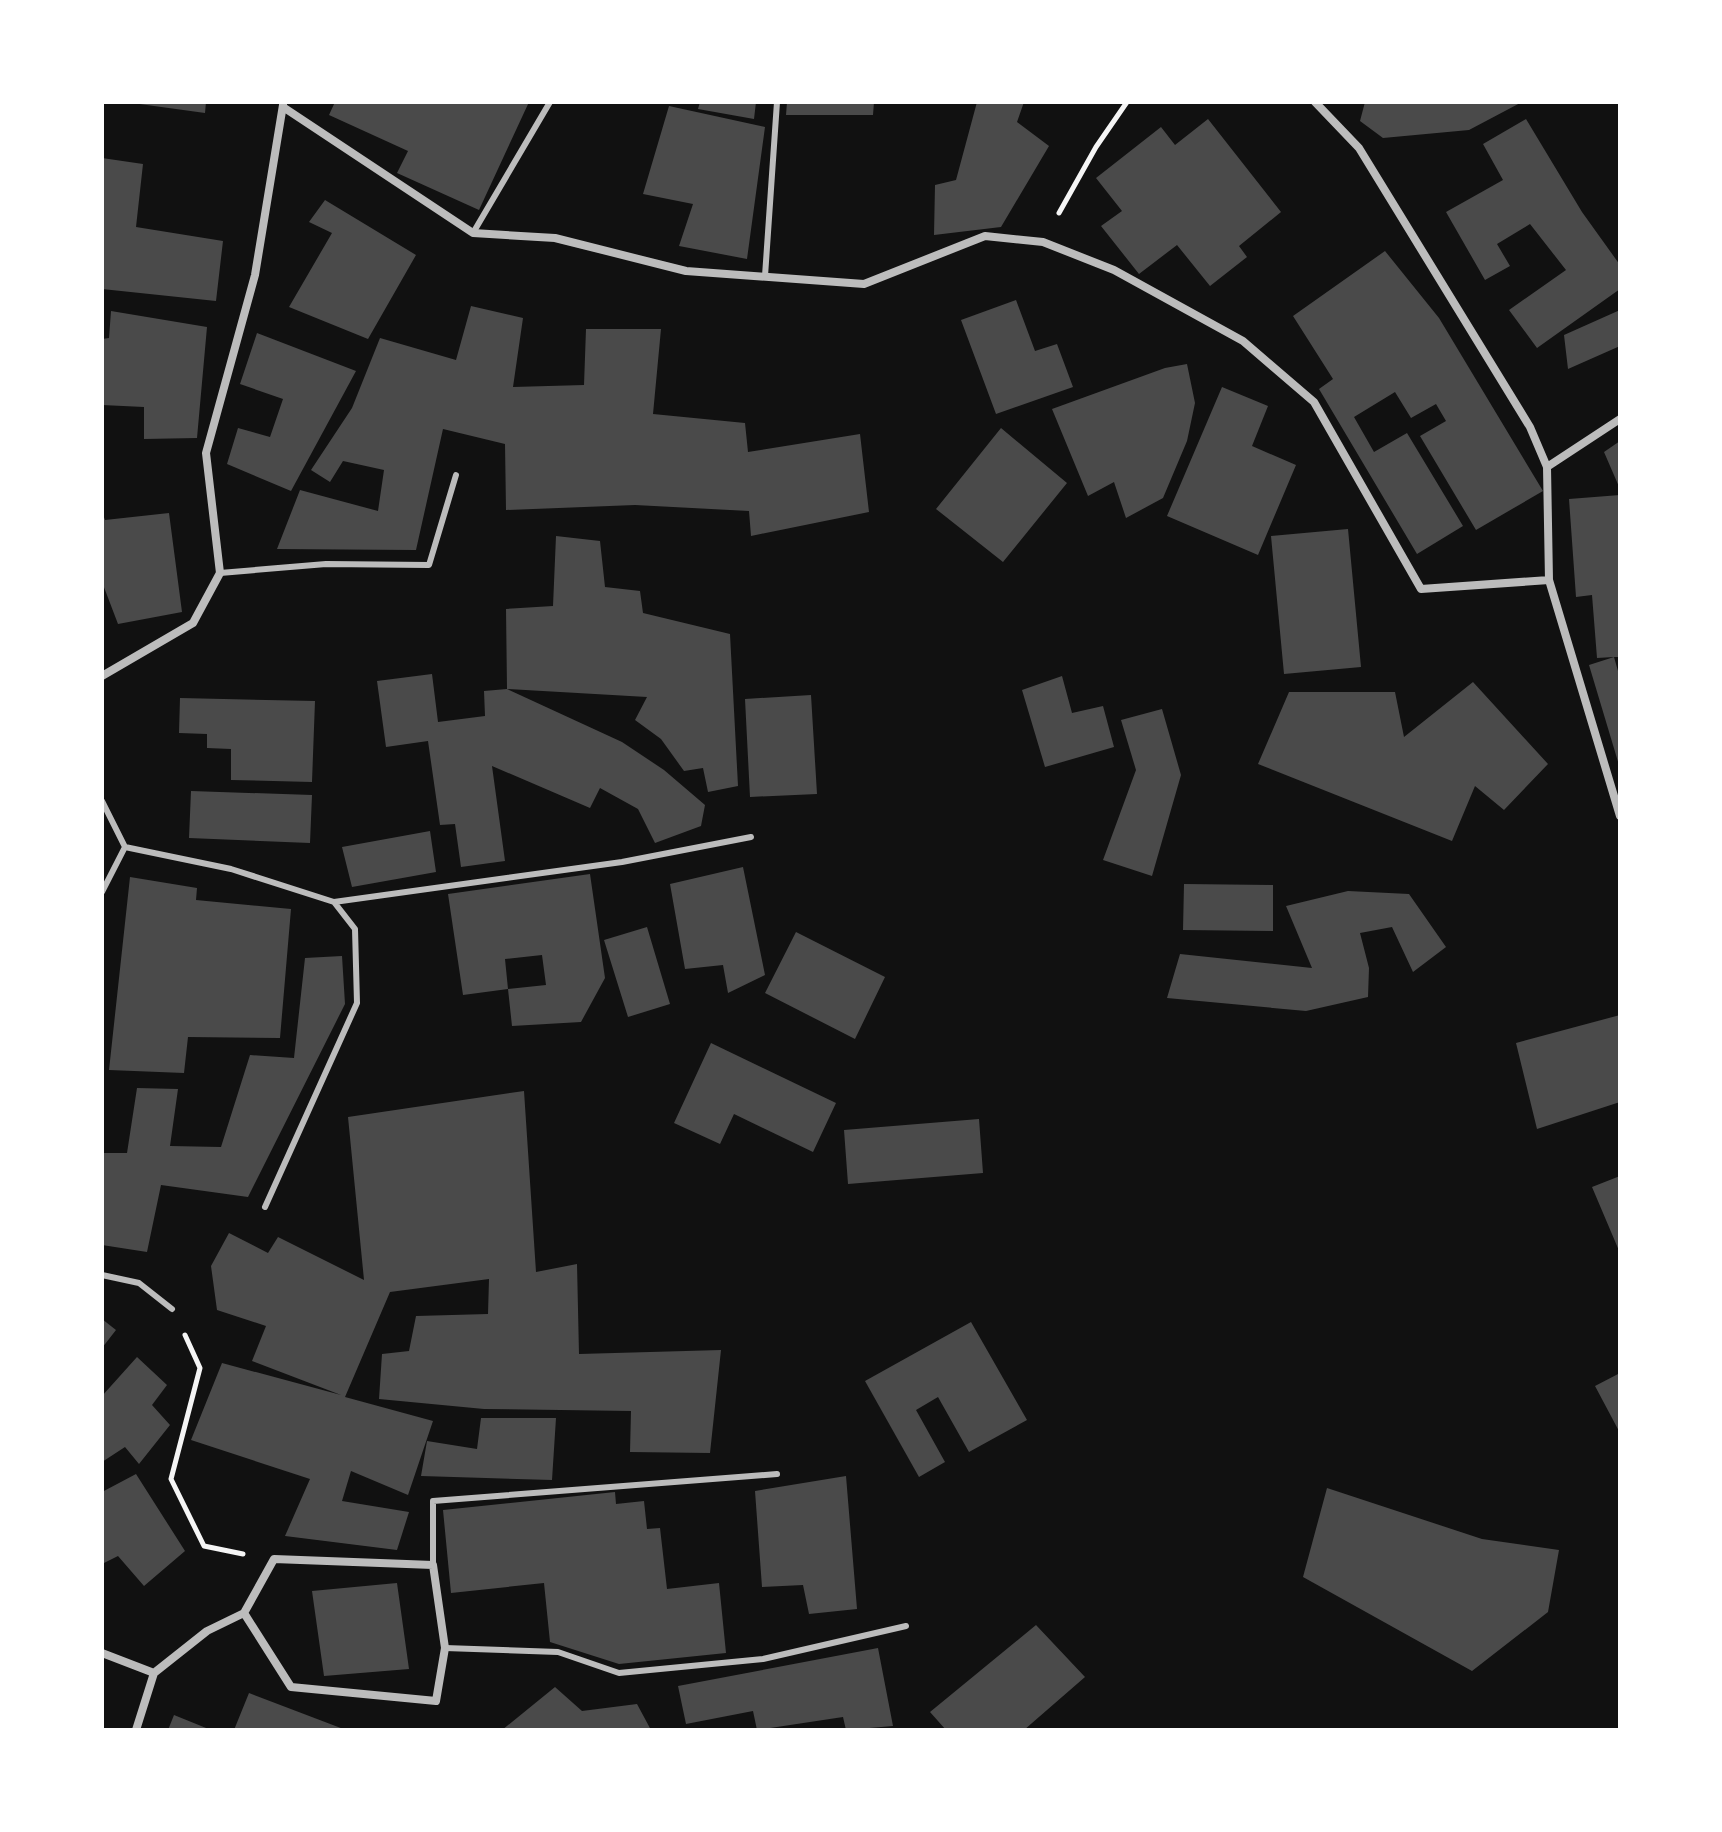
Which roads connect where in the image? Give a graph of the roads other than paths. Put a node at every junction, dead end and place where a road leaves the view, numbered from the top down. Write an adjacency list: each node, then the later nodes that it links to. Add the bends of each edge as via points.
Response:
1 (550, 102): 5 (lane)
2 (777, 102): 6 (lane)
3 (1315, 102): 8 (street, via 1359,148 1530,427)
4 (283, 105): 5 (street); 10 (street, via 255,275 206,453)
5 (473, 233): 6 (street, via 555,238 686,271)
6 (765, 276): 11 (street, via 864,284 985,236 1043,242 1114,270 1243,341 1314,402 1421,589)
7 (1620, 419): 8 (street)
8 (1547, 467): 11 (street)
9 (456, 475): 10 (lane, via 429,565 326,564)
10 (220, 573): 12 (street, via 193,623)
11 (1549, 580): 14 (street)
12 (102, 676)
13 (102, 801): 16 (lane)
14 (1620, 816)
15 (751, 837): 18 (lane, via 622,862)
16 (125, 847): 17 (lane); 18 (lane, via 231,869)
17 (102, 892)
18 (334, 902): 19 (lane, via 355,929 357,1003)
19 (265, 1207)
20 (102, 1275): 21 (lane, via 139,1283)
21 (172, 1309)
22 (777, 1474): 23 (lane, via 433,1501)
23 (433, 1565): 24 (street, via 274,1559); 26 (street)
24 (244, 1613): 26 (street, via 291,1687 436,1701); 28 (street, via 207,1631)
25 (906, 1626): 26 (lane, via 763,1659 619,1673 558,1652)
26 (445, 1648)
27 (102, 1653): 28 (street)
28 (154, 1673): 29 (street)
29 (136, 1730)

